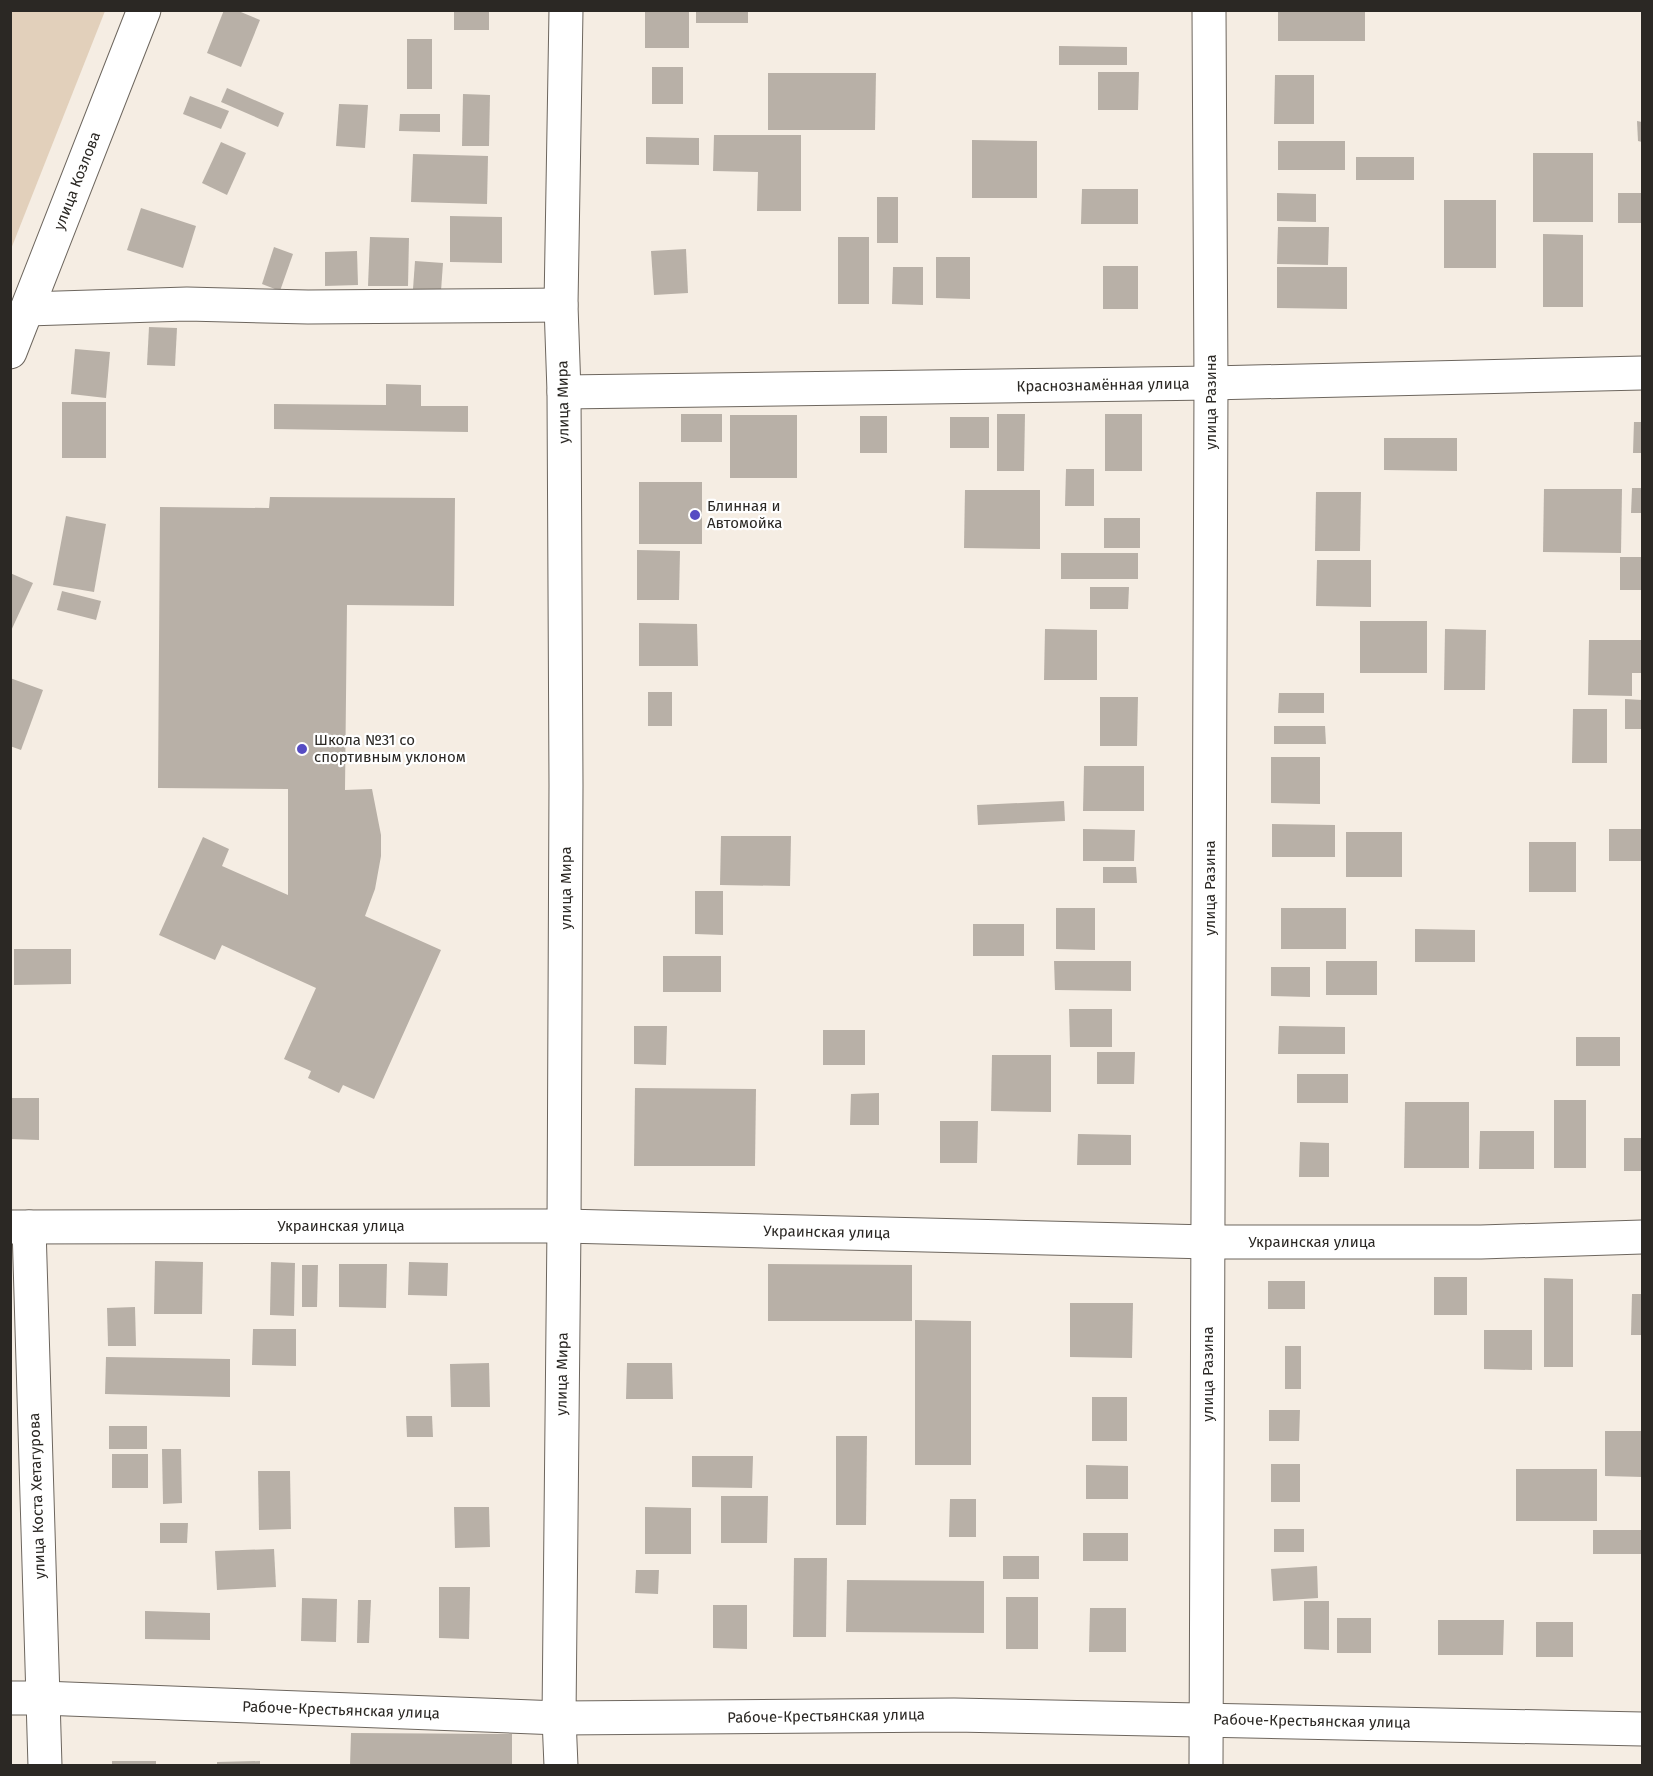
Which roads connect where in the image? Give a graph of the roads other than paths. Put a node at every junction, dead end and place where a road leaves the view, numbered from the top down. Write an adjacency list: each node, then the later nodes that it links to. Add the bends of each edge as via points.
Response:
1 (144, 10): 5 (street, улица Козлова)
2 (566, 10): 4 (street, улица Мира)
3 (1209, 10): 8 (street, улица Разина)
4 (561, 305): 5 (street, via 187,304); 9 (street, улица Мира)
5 (27, 309): 6 (street, улица Козлова)
6 (10, 352)
7 (1642, 373): 8 (street, Краснознамённая улица)
8 (1211, 383): 9 (street, Краснознамённая улица); 13 (street, улица Разина)
9 (564, 392): 10 (street, улица Мира)
10 (564, 1226): 11 (street, Украинская улица); 13 (street, Украинская улица); 16 (street, улица Мира)
11 (20, 1227): 15 (street, улица Коста Хетагурова)
12 (1642, 1237): 13 (street, Украинская улица, via 1481,1242)
13 (1209, 1242): 17 (street, улица Разина)
14 (10, 1698): 15 (street, Рабоче-Крестьянская улица)
15 (42, 1698): 16 (street, Рабоче-Крестьянская улица); 19 (street, улица Коста Хетагурова)
16 (559, 1718): 17 (street, Рабоче-Крестьянская улица, via 954,1715); 20 (street, улица Мира)
17 (1205, 1719): 18 (street, Рабоче-Крестьянская улица); 21 (street, улица Разина)
18 (1642, 1729)
19 (45, 1766)
20 (561, 1766)
21 (1206, 1766)

